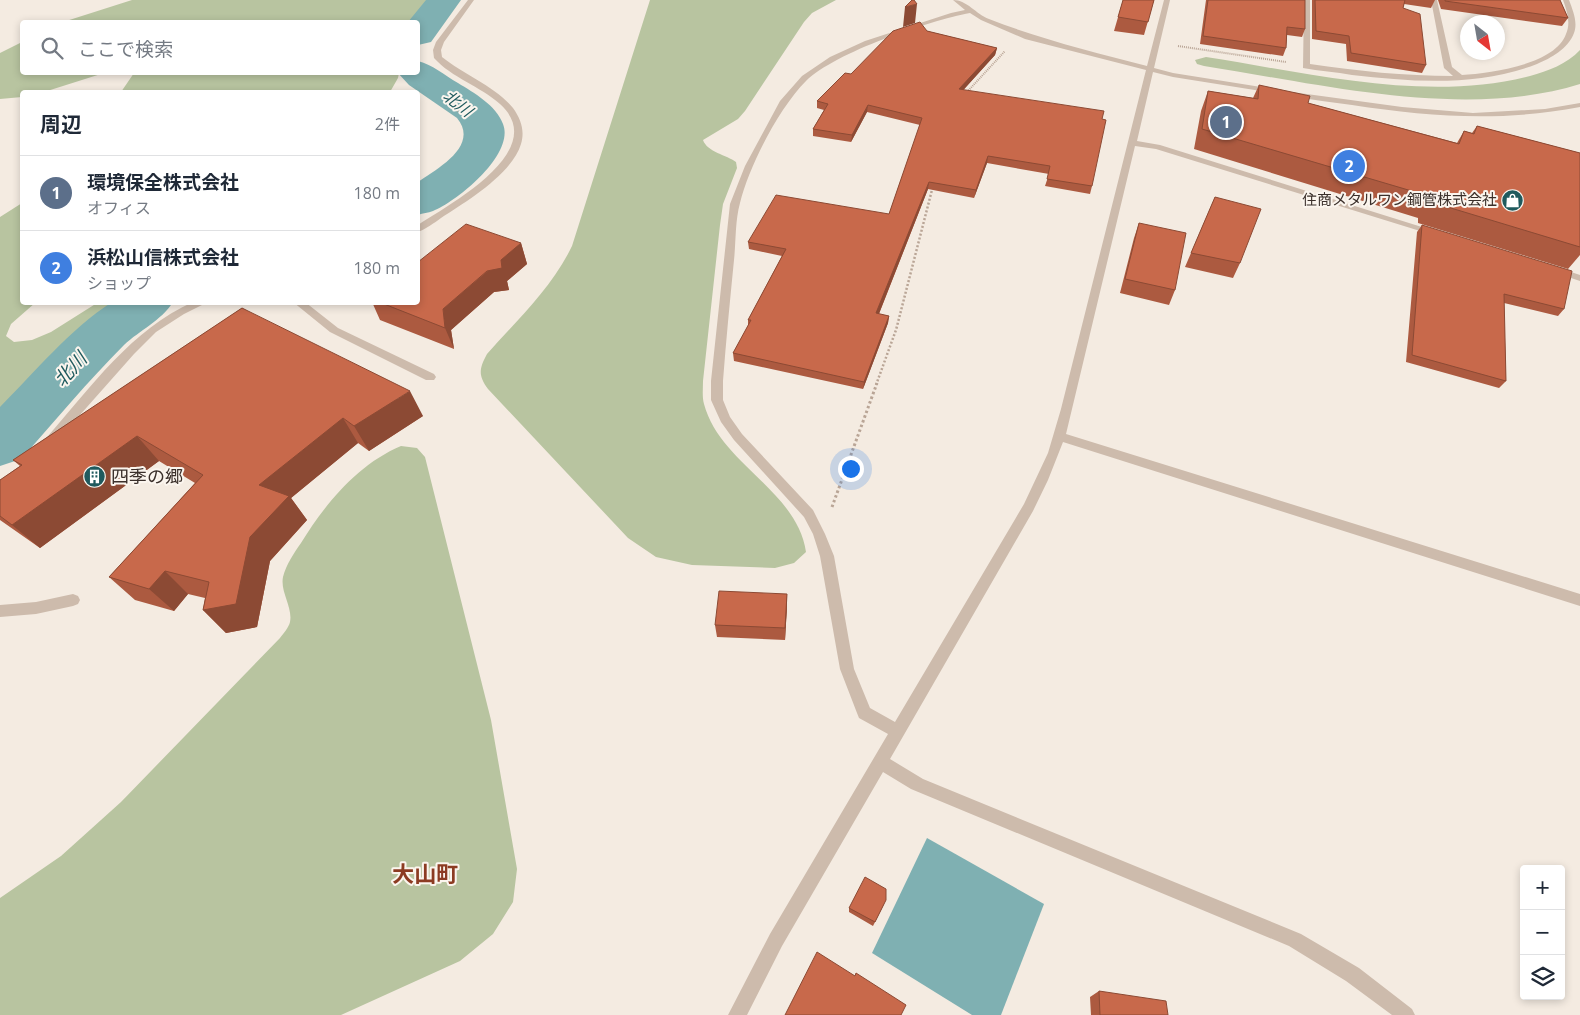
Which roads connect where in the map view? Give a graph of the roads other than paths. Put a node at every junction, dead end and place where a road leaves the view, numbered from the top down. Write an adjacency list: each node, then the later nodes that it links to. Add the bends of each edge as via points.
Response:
1 (471, 0): 12 (street, via 440,42 438,58 500,100 512,112 518,125 519,140 499,171)
2 (956, 0): 7 (street)
3 (1167, 0): 8 (street)
4 (1307, 0): 9 (street, via 1306,66 1387,77)
5 (1434, 0): 9 (street, via 1448,68)
6 (1566, 0): 9 (street, via 1572,31 1568,40 1551,55 1506,72)
7 (970, 11): 8 (street, via 996,26 1022,35); 24 (street, via 850,50 805,78 784,101 741,185 732,225 717,400 738,437 794,496 813,523 827,556 847,669 864,713)
8 (1150, 70): 10 (street, via 1420,112 1510,114); 11 (street)
9 (1459, 77)
10 (1580, 105)
11 (1132, 143): 13 (street, via 1157,147); 19 (street)
12 (420, 228)
13 (1448, 237)
14 (1542, 266): 15 (street)
15 (1580, 278)
16 (196, 305): 20 (street, via 152,330)
17 (302, 305): 18 (street, via 334,330)
18 (430, 377)
19 (1060, 437): 22 (street); 24 (street, via 1038,492)
20 (44, 448)
21 (73, 600): 23 (street)
22 (1580, 600)
23 (0, 611)
24 (898, 732): 25 (street)
25 (880, 762): 26 (street, via 776,940); 27 (street, via 917,784 1295,940 1337,963)
26 (737, 1015)
27 (1406, 1015)

